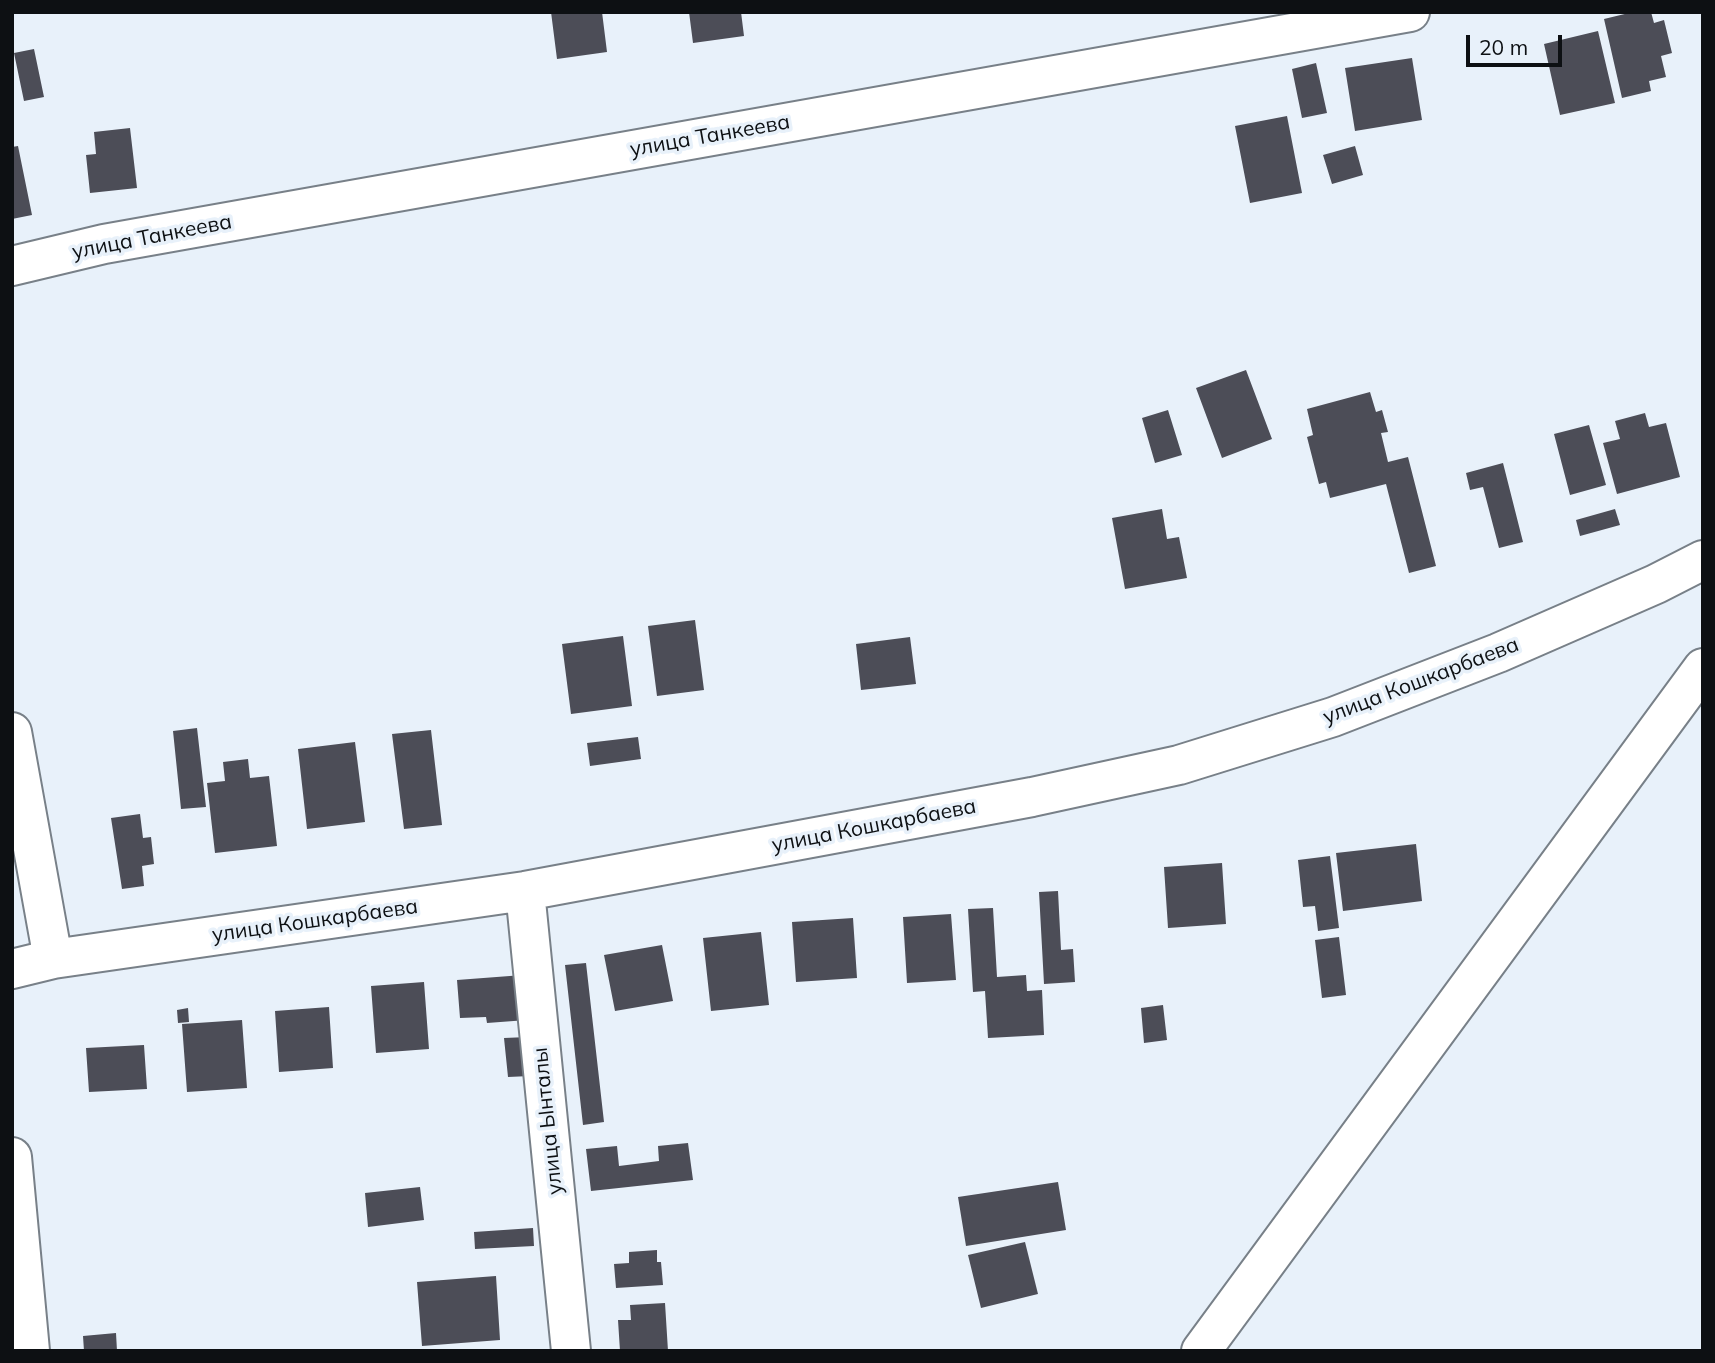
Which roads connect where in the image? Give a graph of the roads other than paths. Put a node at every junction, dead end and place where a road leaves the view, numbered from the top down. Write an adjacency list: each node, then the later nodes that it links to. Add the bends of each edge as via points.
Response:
1 (1410, 12): 2 (street, улица Танкеева, via 118,241)
2 (12, 266)
3 (1703, 560): 6 (street, улица Кошкарбаева, via 1498,653 1333,717 1179,765 1032,797)
4 (1703, 668): 12 (street)
5 (12, 732): 7 (street)
6 (525, 891): 7 (street, улица Кошкарбаева); 11 (street, улица Ынталы)
7 (52, 959): 8 (street, улица Кошкарбаева)
8 (12, 969)
9 (12, 1157): 10 (street)
10 (30, 1351)
11 (570, 1351)
12 (1201, 1351)

